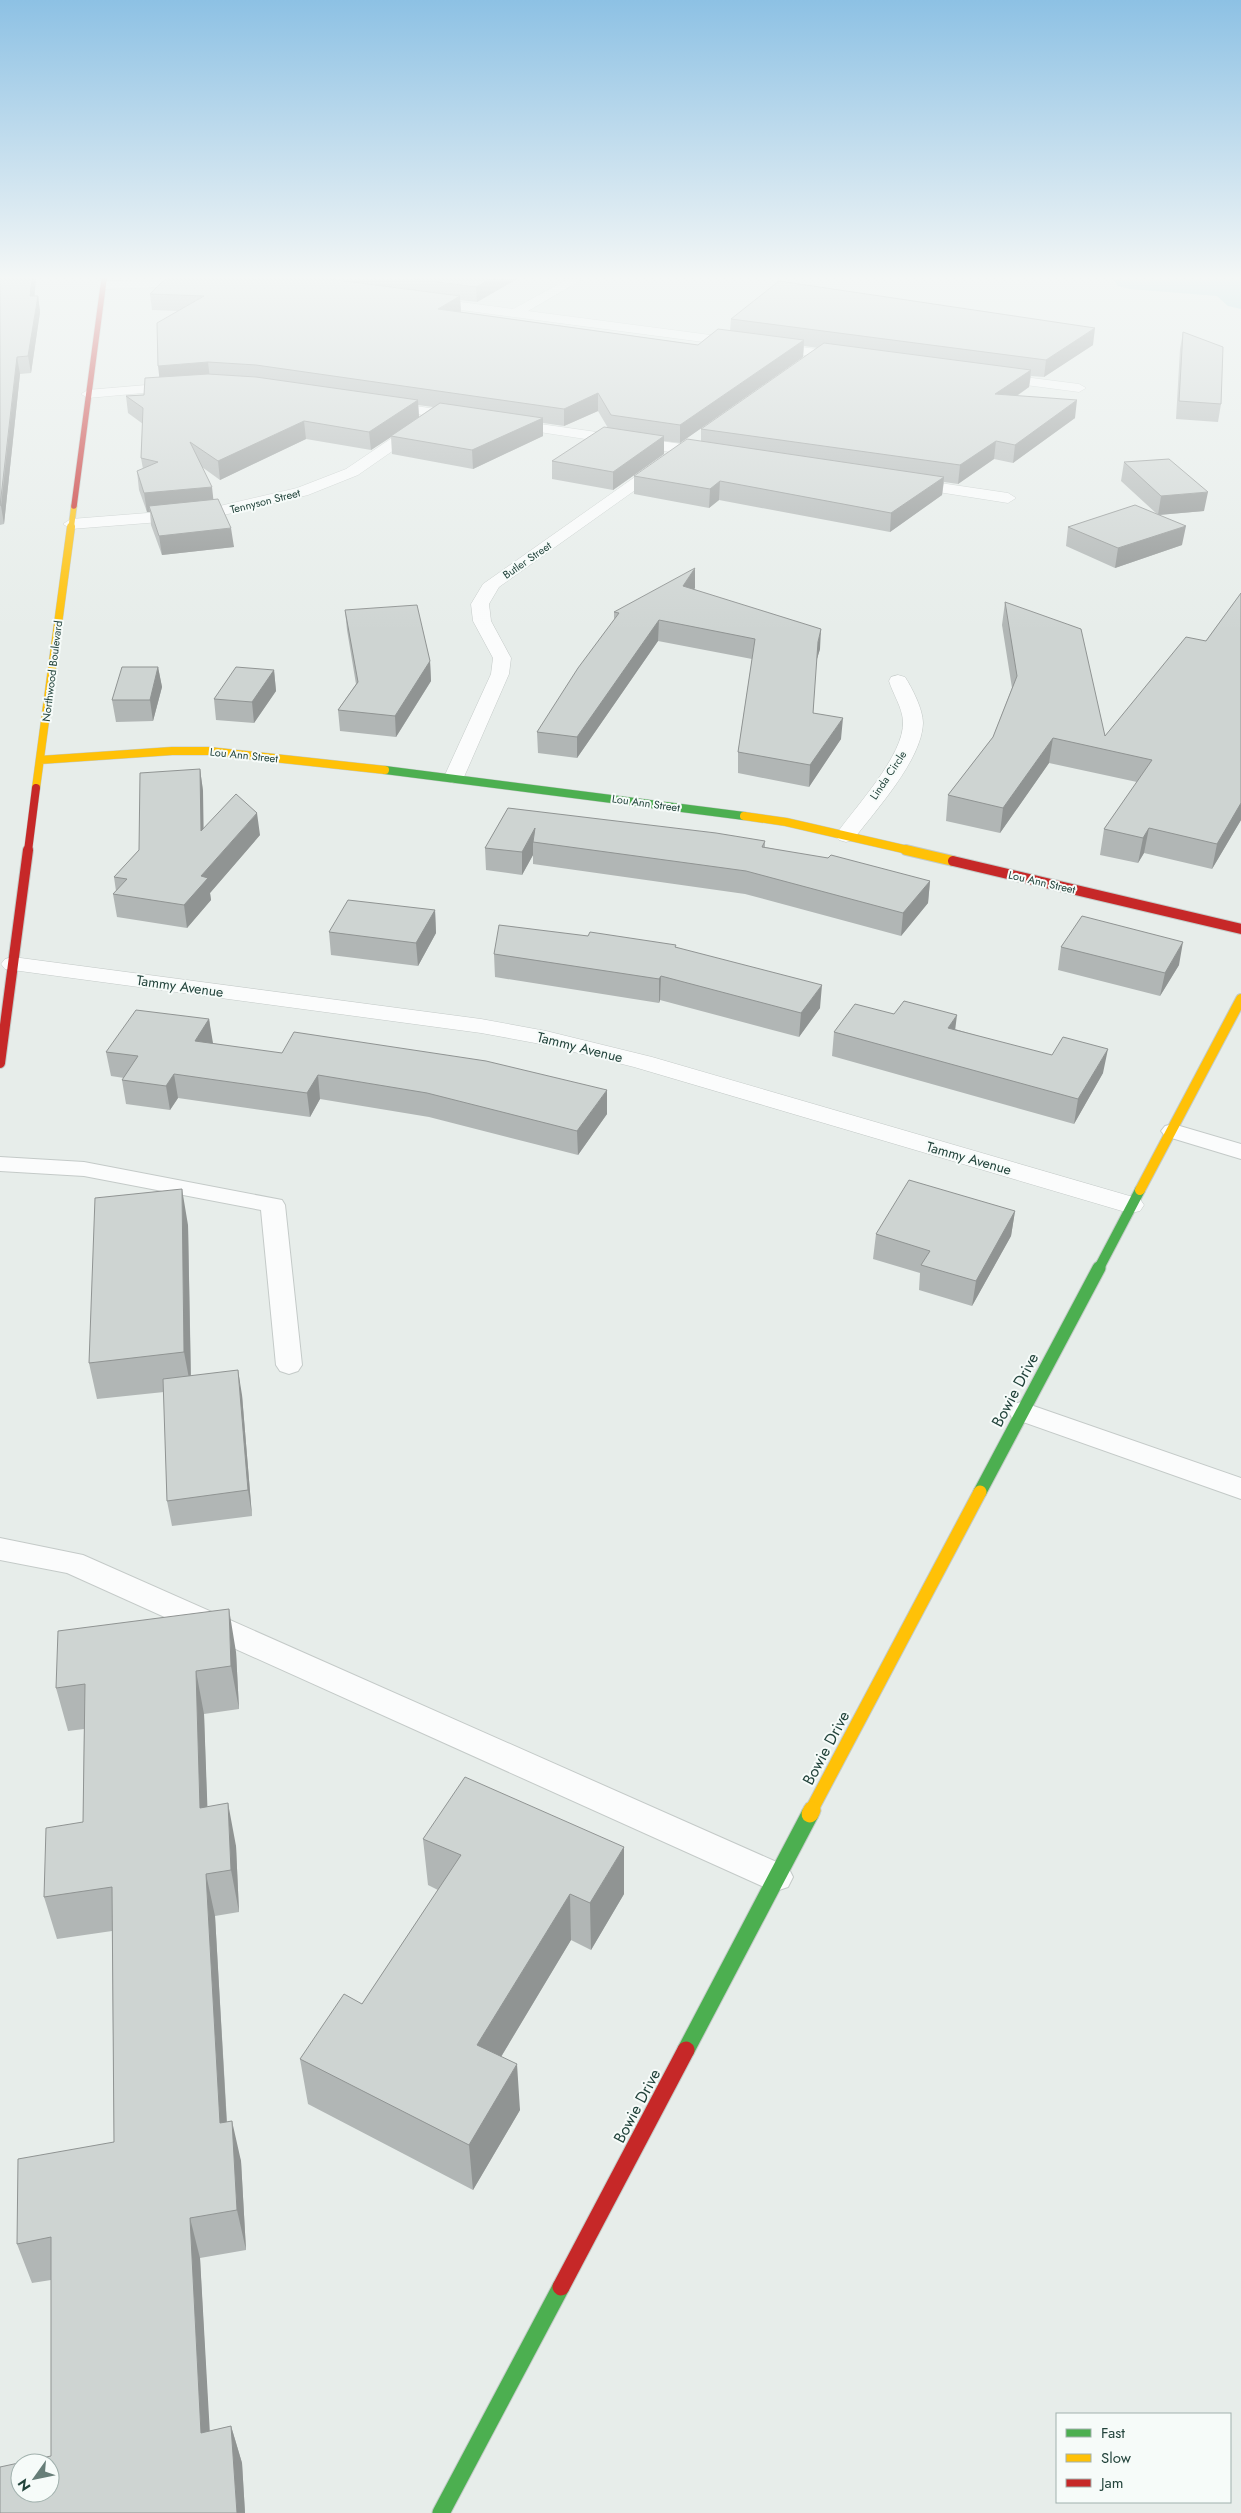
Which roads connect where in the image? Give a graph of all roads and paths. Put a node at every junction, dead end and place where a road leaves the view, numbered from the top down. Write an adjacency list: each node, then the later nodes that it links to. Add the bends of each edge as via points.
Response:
1 (88, 396): 9 (street, Northwood Boulevard)
2 (371, 404): 3 (street)
3 (438, 414): 5 (street); 9 (street, Tennyson Street, via 352,472 302,492 211,513)
4 (700, 438): 5 (street, Butler Street)
5 (684, 449): 6 (street); 12 (street, Butler Street, via 492,584 480,604 482,621 502,658 500,674)
6 (724, 455)
7 (890, 480): 8 (street)
8 (1008, 498)
9 (71, 524): 11 (street, Northwood Boulevard)
10 (898, 681): 13 (street, Linda Circle, via 913,721 911,739 900,762)
11 (40, 760): 12 (street, Lou Ann Street, via 209,751); 15 (street, Northwood Boulevard)
12 (454, 777): 13 (street, Lou Ann Street, via 786,822)
13 (846, 836): 14 (street, Lou Ann Street)
14 (1241, 929)
15 (13, 964): 17 (street, Northwood Boulevard); 21 (street, Tammy Avenue, via 481,1026 546,1038 653,1065)
16 (1241, 999): 18 (street, Bowie Drive)
17 (0, 1063)
18 (1173, 1131): 19 (lane); 21 (street, Bowie Drive)
19 (1241, 1152)
20 (0, 1164): 22 (lane, via 84,1168 273,1206)
21 (1131, 1206): 23 (street, Bowie Drive)
22 (289, 1365)
23 (1022, 1411): 24 (lane); 26 (street, Bowie Drive)
24 (1241, 1489)
25 (0, 1548): 26 (lane, via 73,1563)
26 (776, 1877): 27 (street, Bowie Drive)
27 (441, 2513)

